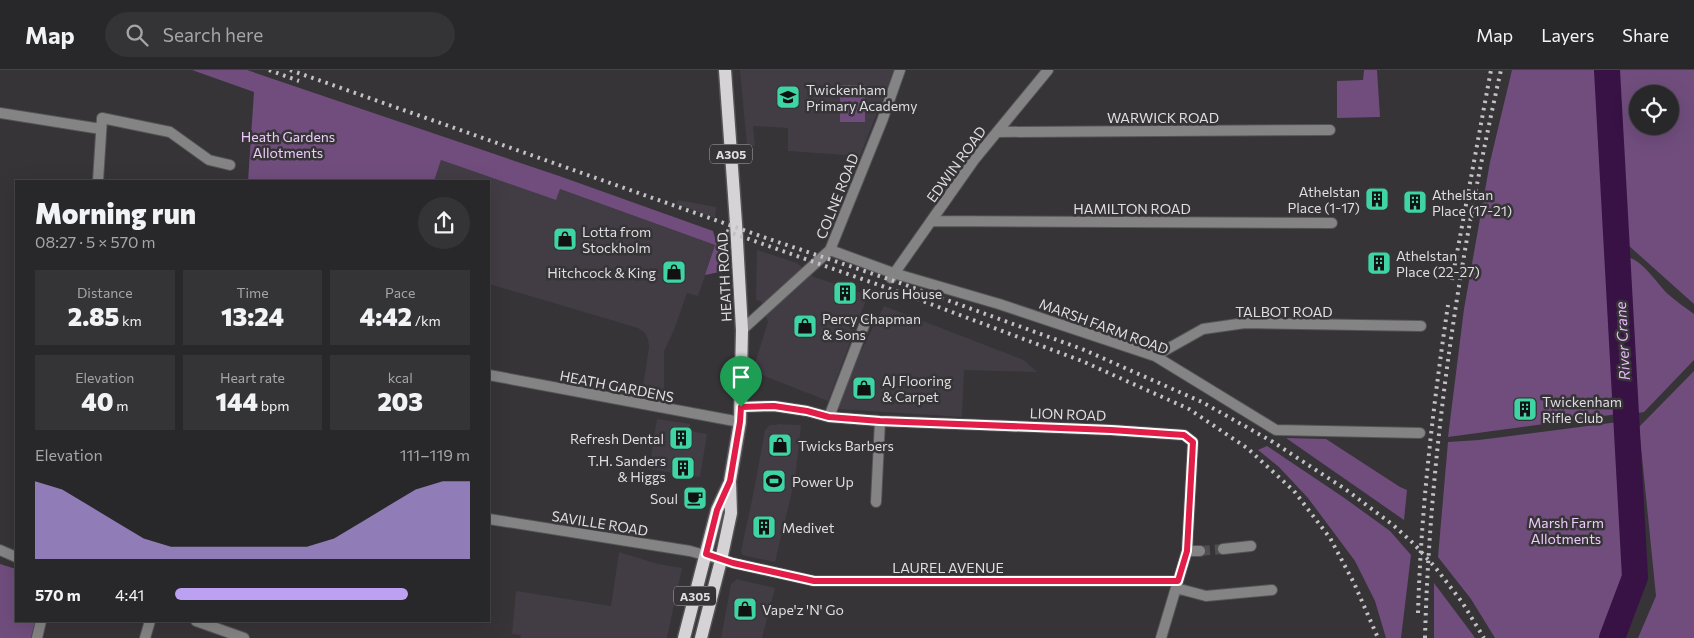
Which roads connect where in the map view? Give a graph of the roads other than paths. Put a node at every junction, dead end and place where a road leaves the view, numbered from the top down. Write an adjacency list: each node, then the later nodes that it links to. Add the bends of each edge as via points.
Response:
1 (716, 70): 5 (main road)
2 (725, 70): 5 (main road, HEATH ROAD)
3 (900, 70): 14 (street, COLNE ROAD)
4 (1048, 70): 9 (street, EDWIN ROAD)
5 (725, 84): 18 (main road, HEATH ROAD / A305)
6 (0, 113): 7 (street)
7 (101, 129): 10 (street, via 102,118 170,132 209,160); 11 (street)
8 (1330, 130): 9 (street, WARWICK ROAD)
9 (997, 132): 12 (street, EDWIN ROAD)
10 (230, 165)
11 (98, 180)
12 (932, 221): 13 (street, HAMILTON ROAD); 15 (street, EDWIN ROAD)
13 (1332, 223)
14 (830, 250): 15 (street, MARSH FARM ROAD); 18 (street, COLNE ROAD)
15 (892, 276): 19 (street, MARSH FARM ROAD, via 999,304)
16 (865, 323): 22 (street)
17 (1421, 326): 19 (street, TALBOT ROAD, via 1245,323 1203,329)
18 (742, 330): 21 (main road, HEATH ROAD / A305)
19 (1156, 356): 25 (street, MARSH FARM ROAD, via 1276,430)
20 (490, 375): 24 (street, HEATH GARDENS)
21 (741, 407): 22 (street, LION ROAD, via 774,406); 24 (main road, HEATH ROAD / A305)
22 (829, 417): 23 (street, LION ROAD)
23 (880, 421): 27 (street); 33 (street, LION ROAD, via 1184,435 1193,442)
24 (740, 422): 26 (main road, HEATH ROAD / A305)
25 (1420, 433)
26 (730, 481): 34 (main road, HEATH ROAD / A305, via 717,510); 36 (main road, HEATH ROAD / A305, via 731,513)
27 (876, 502)
28 (490, 519): 34 (street, SAVILLE ROAD)
29 (1251, 546): 30 (street)
30 (1223, 549)
31 (0, 550): 35 (street)
32 (1200, 550): 33 (street)
33 (1187, 551): 37 (street, LION ROAD)
34 (706, 554): 36 (street, SAVILLE ROAD); 46 (main road, HEATH ROAD / A305)
35 (15, 557)
36 (721, 560): 37 (street, LAUREL AVENUE, via 814,581); 47 (main road, HEATH ROAD / A305)
37 (1177, 585): 38 (street, LAUREL AVENUE, via 1206,596); 48 (street, LION ROAD)
38 (1272, 590)
39 (41, 622): 43 (street)
40 (150, 622): 44 (street)
41 (201, 622): 42 (street)
42 (221, 626): 45 (street)
43 (37, 638)
44 (145, 638)
45 (244, 638)
46 (684, 638)
47 (701, 638)
48 (1161, 638)

